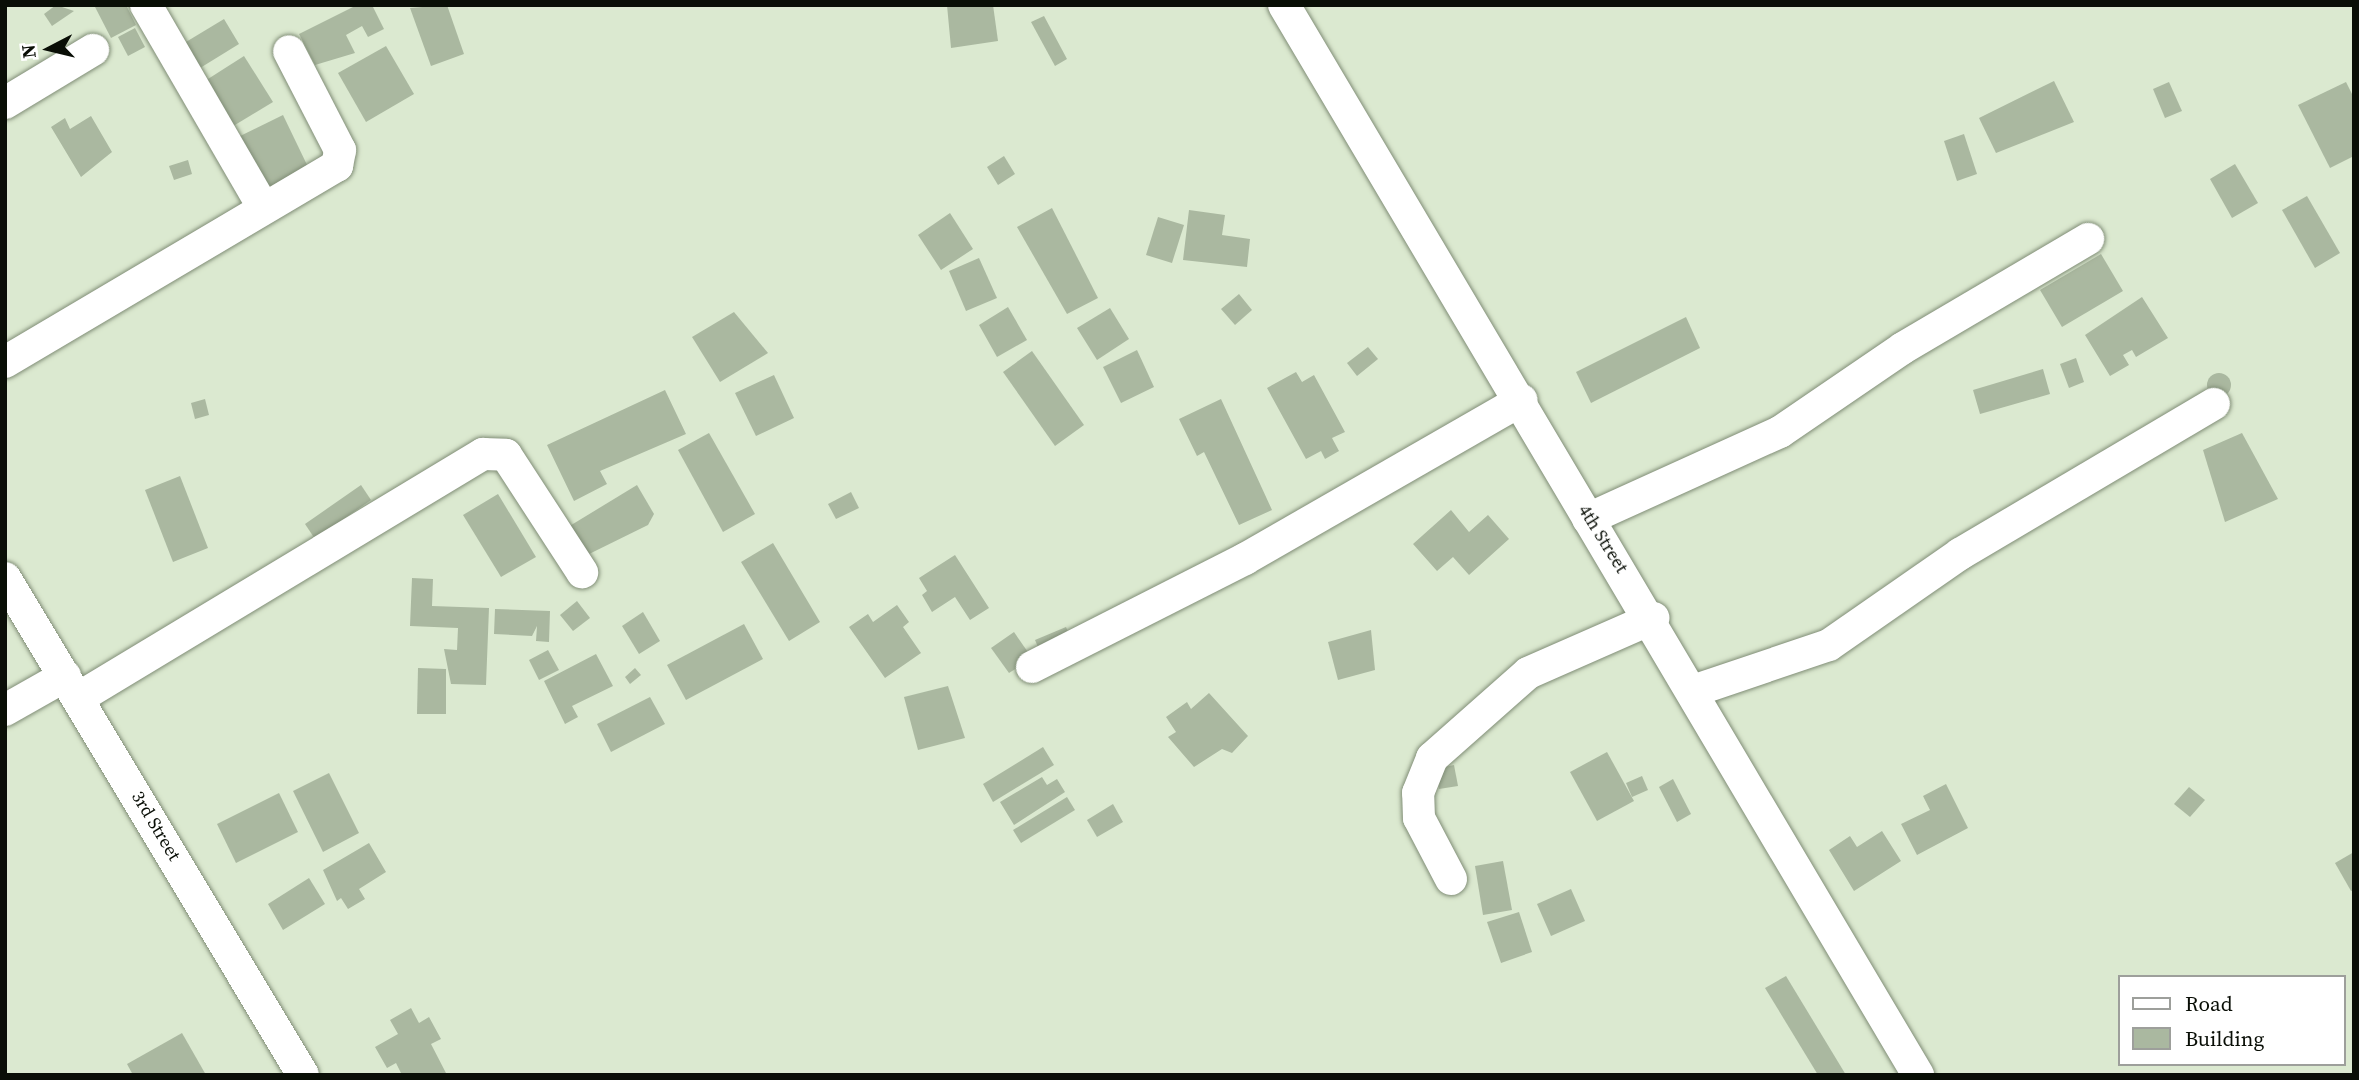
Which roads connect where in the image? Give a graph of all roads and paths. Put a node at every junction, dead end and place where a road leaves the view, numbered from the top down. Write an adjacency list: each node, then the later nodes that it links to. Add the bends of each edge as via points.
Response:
1 (146, 5): 6 (street)
2 (1284, 5): 9 (street, 4th Street)
3 (93, 50): 5 (street)
4 (289, 51): 6 (street, via 341,160)
5 (5, 103)
6 (263, 207): 8 (street)
7 (2088, 239): 11 (street, via 1903,348 1780,432)
8 (5, 362)
9 (1521, 400): 11 (street, 4th Street); 15 (street, via 1244,559)
10 (2214, 404): 17 (street, via 1960,554 1829,645)
11 (1588, 519): 14 (street, 4th Street)
12 (582, 572): 16 (street, via 506,455 483,454)
13 (5, 578): 16 (street, 3rd Street)
14 (1653, 618): 17 (street, 4th Street); 19 (street, via 1528,673 1432,758 1418,793 1419,818)
15 (1032, 667)
16 (72, 687): 18 (street); 20 (street, 3rd Street)
17 (1696, 691): 21 (street, 4th Street)
18 (5, 710)
19 (1451, 879)
20 (303, 1075)
21 (1918, 1075)

